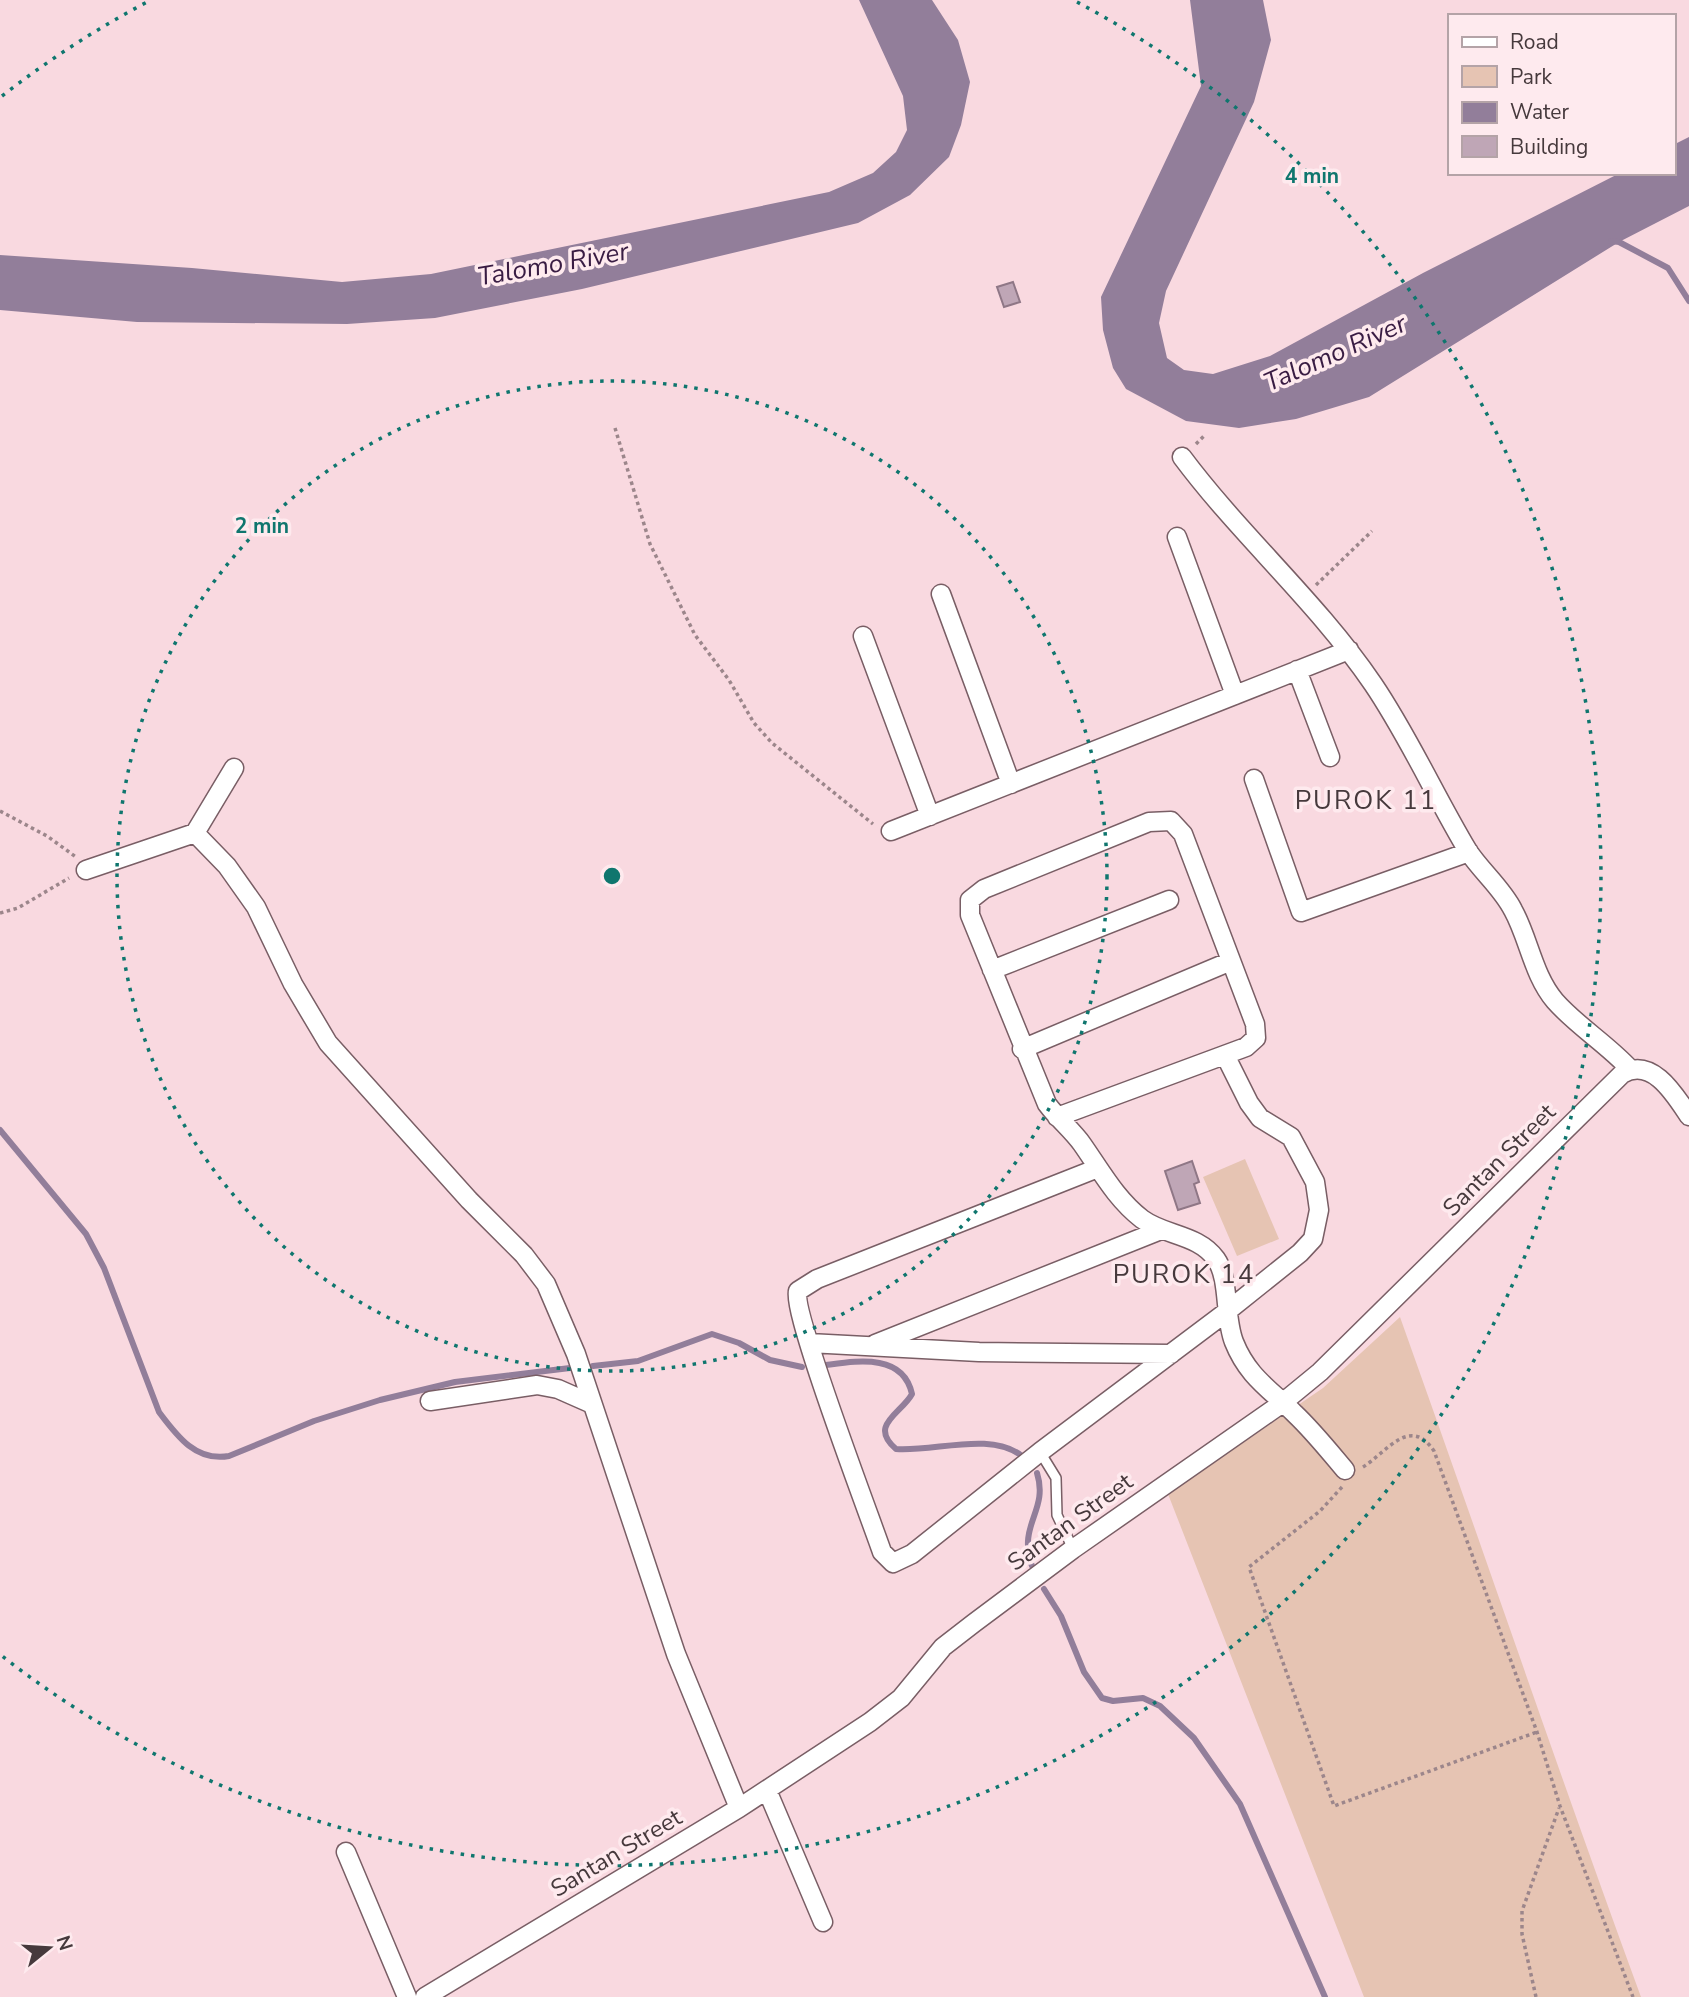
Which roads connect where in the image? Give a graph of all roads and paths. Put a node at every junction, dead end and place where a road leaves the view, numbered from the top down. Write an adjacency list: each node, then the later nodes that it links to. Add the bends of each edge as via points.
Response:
1 (615, 428): 17 (path, via 650,544 668,586 754,723 848,805)
2 (1182, 457): 6 (street, via 1231,520)
3 (1372, 531): 6 (path)
4 (1177, 537): 10 (street)
5 (941, 594): 14 (street)
6 (1304, 596): 8 (street)
7 (863, 636): 16 (street)
8 (1349, 650): 9 (street); 19 (street, via 1398,724)
9 (1297, 670): 10 (street); 11 (street)
10 (1235, 695): 14 (street)
11 (1330, 757)
12 (234, 768): 18 (street)
13 (1254, 779): 19 (street, via 1301,912)
14 (1011, 784): 16 (street)
15 (0, 811): 20 (path, via 65,848)
16 (930, 816): 17 (street)
17 (891, 831)
18 (195, 833): 20 (street); 37 (street, via 228,866 256,907 328,1044 547,1284)
19 (1469, 852): 27 (street, via 1512,907 1555,1001)
20 (86, 870): 22 (path, via 18,908)
21 (1168, 900): 24 (street)
22 (0, 913)
23 (1231, 961): 24 (street, via 1182,834 1171,821 1161,819 976,893 970,900 970,915); 25 (street); 26 (street, via 1257,1032 1252,1042)
24 (992, 970): 25 (street)
25 (1022, 1049): 29 (street)
26 (1225, 1055): 29 (street); 32 (street, via 1260,1118 1291,1137 1315,1182 1319,1210 1312,1239 1300,1253)
27 (1630, 1069): 28 (street, via 1641,1069 1665,1083); 38 (street, Santan Street)
28 (1689, 1116)
29 (1057, 1117): 30 (street)
30 (1098, 1168): 31 (street, via 1129,1209); 33 (street, via 802,1286 797,1306)
31 (1161, 1230): 32 (street, via 1193,1240 1217,1260); 34 (street)
32 (1225, 1313): 35 (street); 38 (street, via 1249,1368)
33 (809, 1343): 34 (street); 39 (street, via 882,1552 893,1563 912,1554)
34 (867, 1347): 35 (street)
35 (1171, 1354): 39 (street)
36 (430, 1401): 37 (street, via 537,1385)
37 (592, 1404): 45 (street, via 676,1654)
38 (1281, 1404): 40 (street, via 1305,1423); 41 (street, Santan Street)
39 (1040, 1452): 41 (lane, via 1056,1478 1057,1514)
40 (1345, 1470): 42 (path, via 1364,1466 1405,1436 1426,1439); 42 (path, via 1339,1492 1249,1567 1334,1806)
41 (1073, 1549): 43 (street, Santan Street, via 943,1647 901,1698)
42 (1537, 1732): 44 (path)
43 (767, 1790): 45 (street, Santan Street); 47 (street)
44 (1560, 1805): 50 (path, via 1522,1911 1522,1934); 51 (path)
45 (739, 1808): 49 (street, Santan Street)
46 (346, 1852): 48 (street)
47 (823, 1922)
48 (407, 1997)
49 (425, 1997)
50 (1536, 1997)
51 (1633, 1997)

